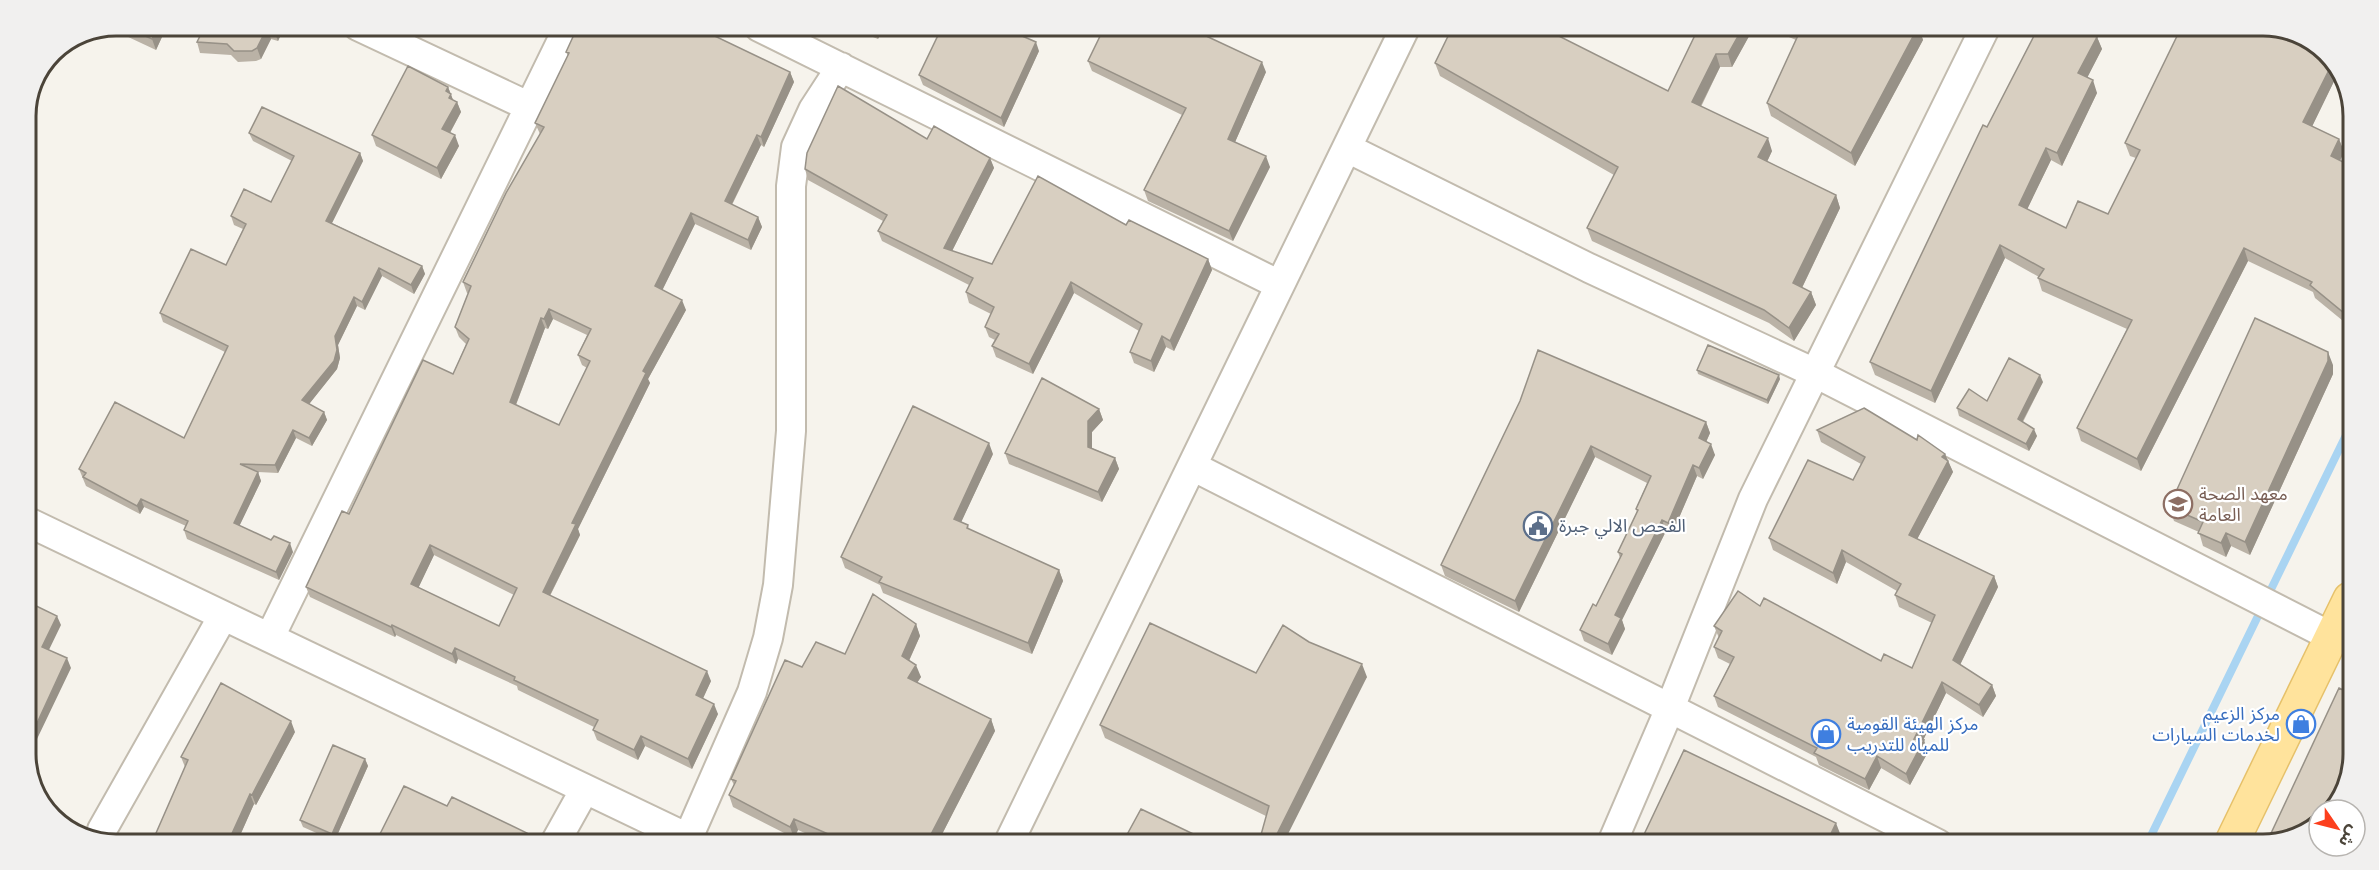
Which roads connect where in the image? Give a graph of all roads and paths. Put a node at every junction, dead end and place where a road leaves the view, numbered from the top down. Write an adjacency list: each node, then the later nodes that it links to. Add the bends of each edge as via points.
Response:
1 (379, 36): 7 (street)
2 (564, 36): 7 (street)
3 (777, 36): 6 (street)
4 (1401, 36): 8 (street)
5 (1981, 36): 10 (street)
6 (841, 67): 9 (street); 21 (street, via 813,110 796,147 791,186 791,431 778,585 768,638 752,692)
7 (528, 106): 15 (street)
8 (1347, 148): 9 (street); 10 (street, via 1589,268)
9 (1280, 285): 11 (street)
10 (1817, 374): 14 (street); 16 (street, via 1754,499)
11 (1192, 466): 16 (street); 22 (street)
12 (36, 529): 13 (street)
13 (223, 616): 15 (street); 18 (street)
14 (2343, 622): 25 (main road)
15 (270, 638): 17 (street)
16 (1670, 708): 23 (street); 24 (street)
17 (585, 789): 19 (street); 20 (street)
18 (101, 832)
19 (560, 834)
20 (670, 834)
21 (678, 834)
22 (1013, 834)
23 (1616, 834)
24 (1918, 834)
25 (2236, 834)

